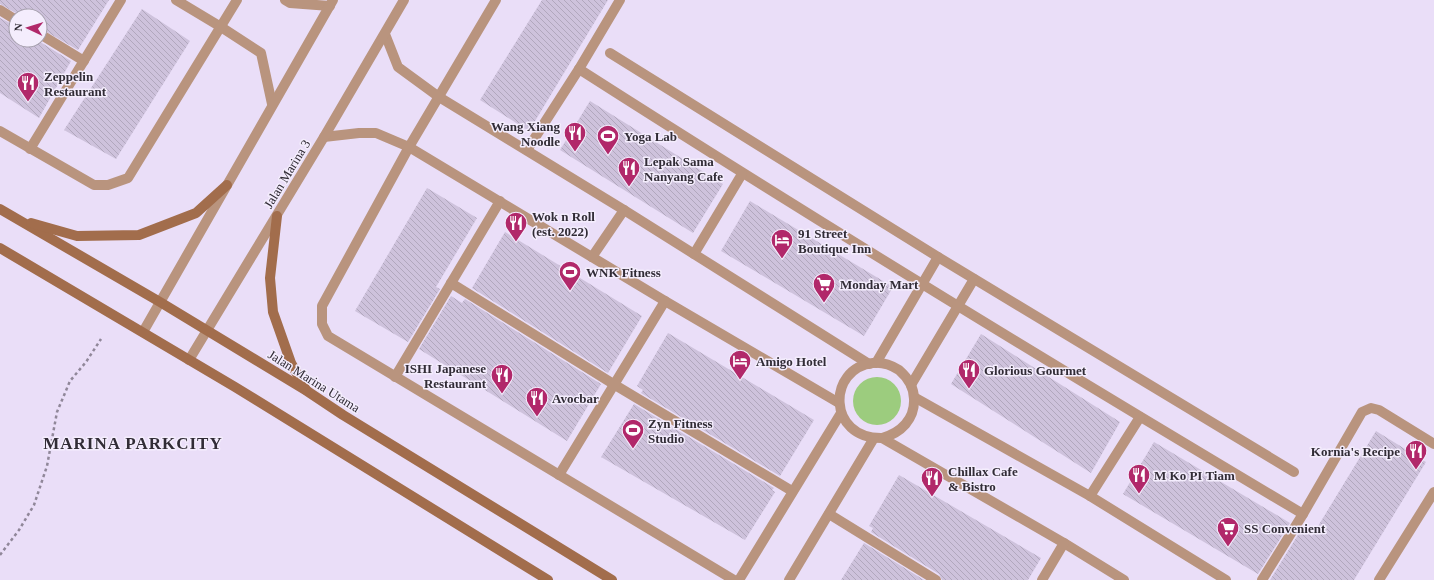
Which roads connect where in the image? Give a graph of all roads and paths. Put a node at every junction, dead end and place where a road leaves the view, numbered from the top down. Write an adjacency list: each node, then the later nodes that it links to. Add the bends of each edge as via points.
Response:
1 (121, 0): 13 (street)
2 (176, 0): 9 (street)
3 (237, 0): 9 (street)
4 (285, 0): 8 (street, via 290,3)
5 (404, 0): 10 (street, Jalan Marina 3)
6 (496, 0): 15 (street)
7 (620, 0): 14 (street)
8 (332, 3): 16 (street)
9 (221, 27): 16 (street, via 261,53); 20 (street, via 128,178 108,185 94,185)
10 (385, 34): 15 (street, via 398,67); 18 (street, Jalan Marina 3)
11 (48, 39): 13 (street)
12 (610, 53): 32 (street)
13 (84, 61): 20 (street)
14 (579, 69): 21 (street); 22 (street)
15 (439, 97): 19 (street); 21 (street)
16 (272, 104): 23 (street)
17 (0, 131): 20 (street)
18 (324, 136): 19 (street, via 376,133); 27 (street, Jalan Marina 3)
19 (409, 147): 24 (street); 44 (street, via 322,306 322,324 328,336)
20 (30, 149)
21 (527, 150): 26 (street)
22 (742, 174): 30 (street); 35 (street)
23 (227, 185): 28 (main road, via 196,213 139,236 77,236); 37 (street)
24 (500, 201): 31 (street); 34 (street)
25 (0, 209): 28 (main road, Jalan Marina Utama)
26 (624, 210): 30 (street); 31 (street)
27 (277, 216): 39 (street, Jalan Marina 3); 47 (main road, via 270,278 273,312 290,363)
28 (14, 218): 37 (main road, Jalan Marina Utama)
29 (0, 248): 40 (main road)
30 (694, 254): 43 (street)
31 (592, 257): 36 (street)
32 (938, 257): 33 (street); 35 (street)
33 (974, 279): 38 (street); 53 (street)
34 (451, 283): 44 (street); 46 (street)
35 (922, 285): 38 (street); 43 (street)
36 (665, 301): 46 (street); 49 (street)
37 (160, 302): 39 (main road, Jalan Marina Utama); 40 (street)
38 (958, 306): 45 (street); 50 (street)
39 (206, 331): 42 (street, Jalan Marina 3); 47 (main road, Jalan Marina Utama)
40 (143, 332): 42 (main road)
41 (101, 339): 61 (path, via 70,381 56,412 47,466 34,505)
42 (189, 360): 62 (main road)
43 (873, 363): 45 (street, via 895,367); 49 (street, via 862,366 847,377 842,385)
44 (395, 377): 54 (street)
45 (911, 385): 48 (street)
46 (615, 386): 54 (street); 55 (street)
47 (307, 391): 63 (main road, Jalan Marina Utama)
48 (914, 397): 51 (street, via 914,407 906,424 895,434); 57 (street)
49 (840, 408): 51 (street, via 846,423 854,431); 55 (street)
50 (1140, 418): 57 (street); 59 (street)
51 (878, 438): 58 (street); 60 (street)
52 (1434, 444): 59 (street, via 1379,410 1371,408 1362,412)
53 (1294, 472)
54 (559, 475): 64 (street)
55 (792, 491): 65 (street)
56 (1434, 492): 72 (street)
57 (1090, 496): 70 (street)
58 (829, 514): 66 (street); 67 (street)
59 (1303, 514): 71 (street)
60 (1064, 543): 68 (street); 69 (street)
61 (0, 555)
62 (548, 580)
63 (612, 580)
64 (734, 580)
65 (739, 580)
66 (789, 580)
67 (936, 580)
68 (1042, 580)
69 (1124, 580)
70 (1226, 580)
71 (1262, 580)
72 (1380, 580)

